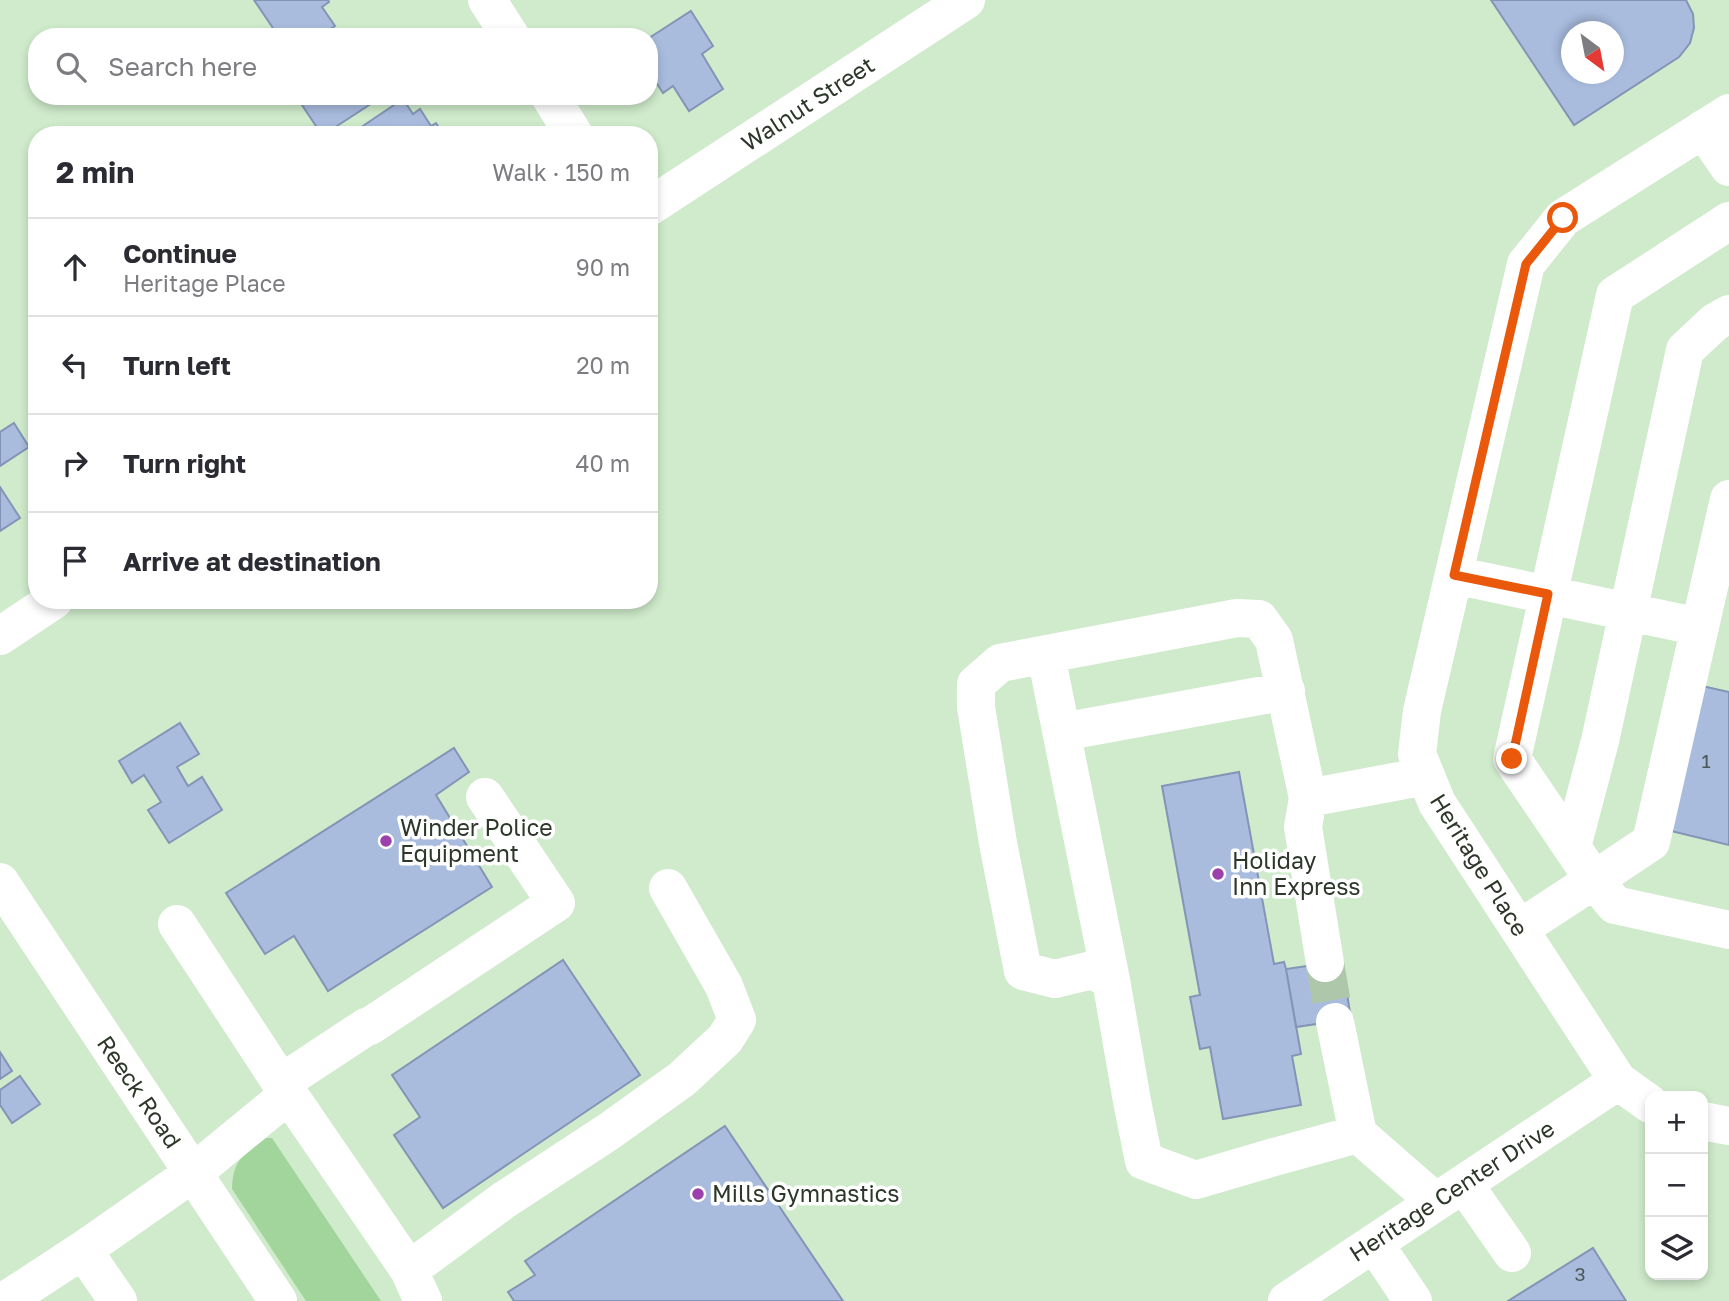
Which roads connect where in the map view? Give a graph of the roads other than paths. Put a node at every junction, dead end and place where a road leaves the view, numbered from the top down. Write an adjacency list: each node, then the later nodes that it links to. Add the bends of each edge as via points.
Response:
1 (487, 0): 3 (street)
2 (967, 0): 8 (street, Walnut Street)
3 (505, 28)
4 (556, 105): 6 (street)
5 (1716, 121): 7 (street); 12 (street, Heritage Place, via 1563,218 1526,264)
6 (569, 126)
7 (1729, 167)
8 (658, 201)
9 (1729, 221): 13 (street, via 1615,295)
10 (1729, 314): 15 (street, via 1685,350)
11 (1729, 499): 16 (street)
12 (1454, 575): 13 (street); 21 (street, Heritage Place, via 1422,711 1417,754)
13 (1548, 594): 15 (street); 24 (street, via 1512,759)
14 (40, 609): 17 (street)
15 (1629, 612): 16 (street); 24 (street)
16 (1700, 627): 25 (street, via 1651,842)
17 (0, 636)
18 (1046, 654): 19 (street, via 1237,618 1259,619 1274,640); 20 (street); 33 (street, via 1000,663 976,684 998,843 1023,971 1055,979 1091,970)
19 (1286, 691): 20 (street); 23 (street)
20 (1062, 733): 33 (street)
21 (1426, 776): 23 (street); 29 (street, Heritage Place, via 1437,803)
22 (485, 797): 36 (street, via 556,903 366,1027)
23 (1308, 798): 32 (street, via 1303,827)
24 (1572, 847): 25 (street)
25 (1594, 880): 29 (street); 30 (street, via 1615,905)
26 (0, 882): 31 (street, Reeck Road)
27 (668, 888): 46 (street, via 724,986 737,1020 725,1039 682,1079 505,1200)
28 (177, 924): 36 (street)
29 (1519, 929): 35 (street, Heritage Place)
30 (1729, 930)
31 (17, 936): 41 (street, Reeck Road)
32 (1325, 963)
33 (1111, 980): 40 (street, via 1144,1161 1196,1180)
34 (1335, 1021): 40 (street)
35 (1618, 1082): 37 (street, Heritage Place); 42 (street, Heritage Center Drive)
36 (285, 1088): 41 (street); 46 (street)
37 (1645, 1101)
38 (1708, 1122): 39 (street)
39 (1729, 1126)
40 (1358, 1134): 42 (street)
41 (193, 1173): 45 (street); 49 (street, Reeck Road)
42 (1450, 1193): 43 (street, Heritage Center Drive); 44 (street)
43 (1374, 1243): 50 (street, Heritage Center Drive); 51 (street)
44 (1506, 1244)
45 (83, 1250): 47 (street); 48 (street)
46 (416, 1285)
47 (5, 1301)
48 (118, 1301)
49 (278, 1301)
50 (1287, 1301)
51 (1413, 1301)

